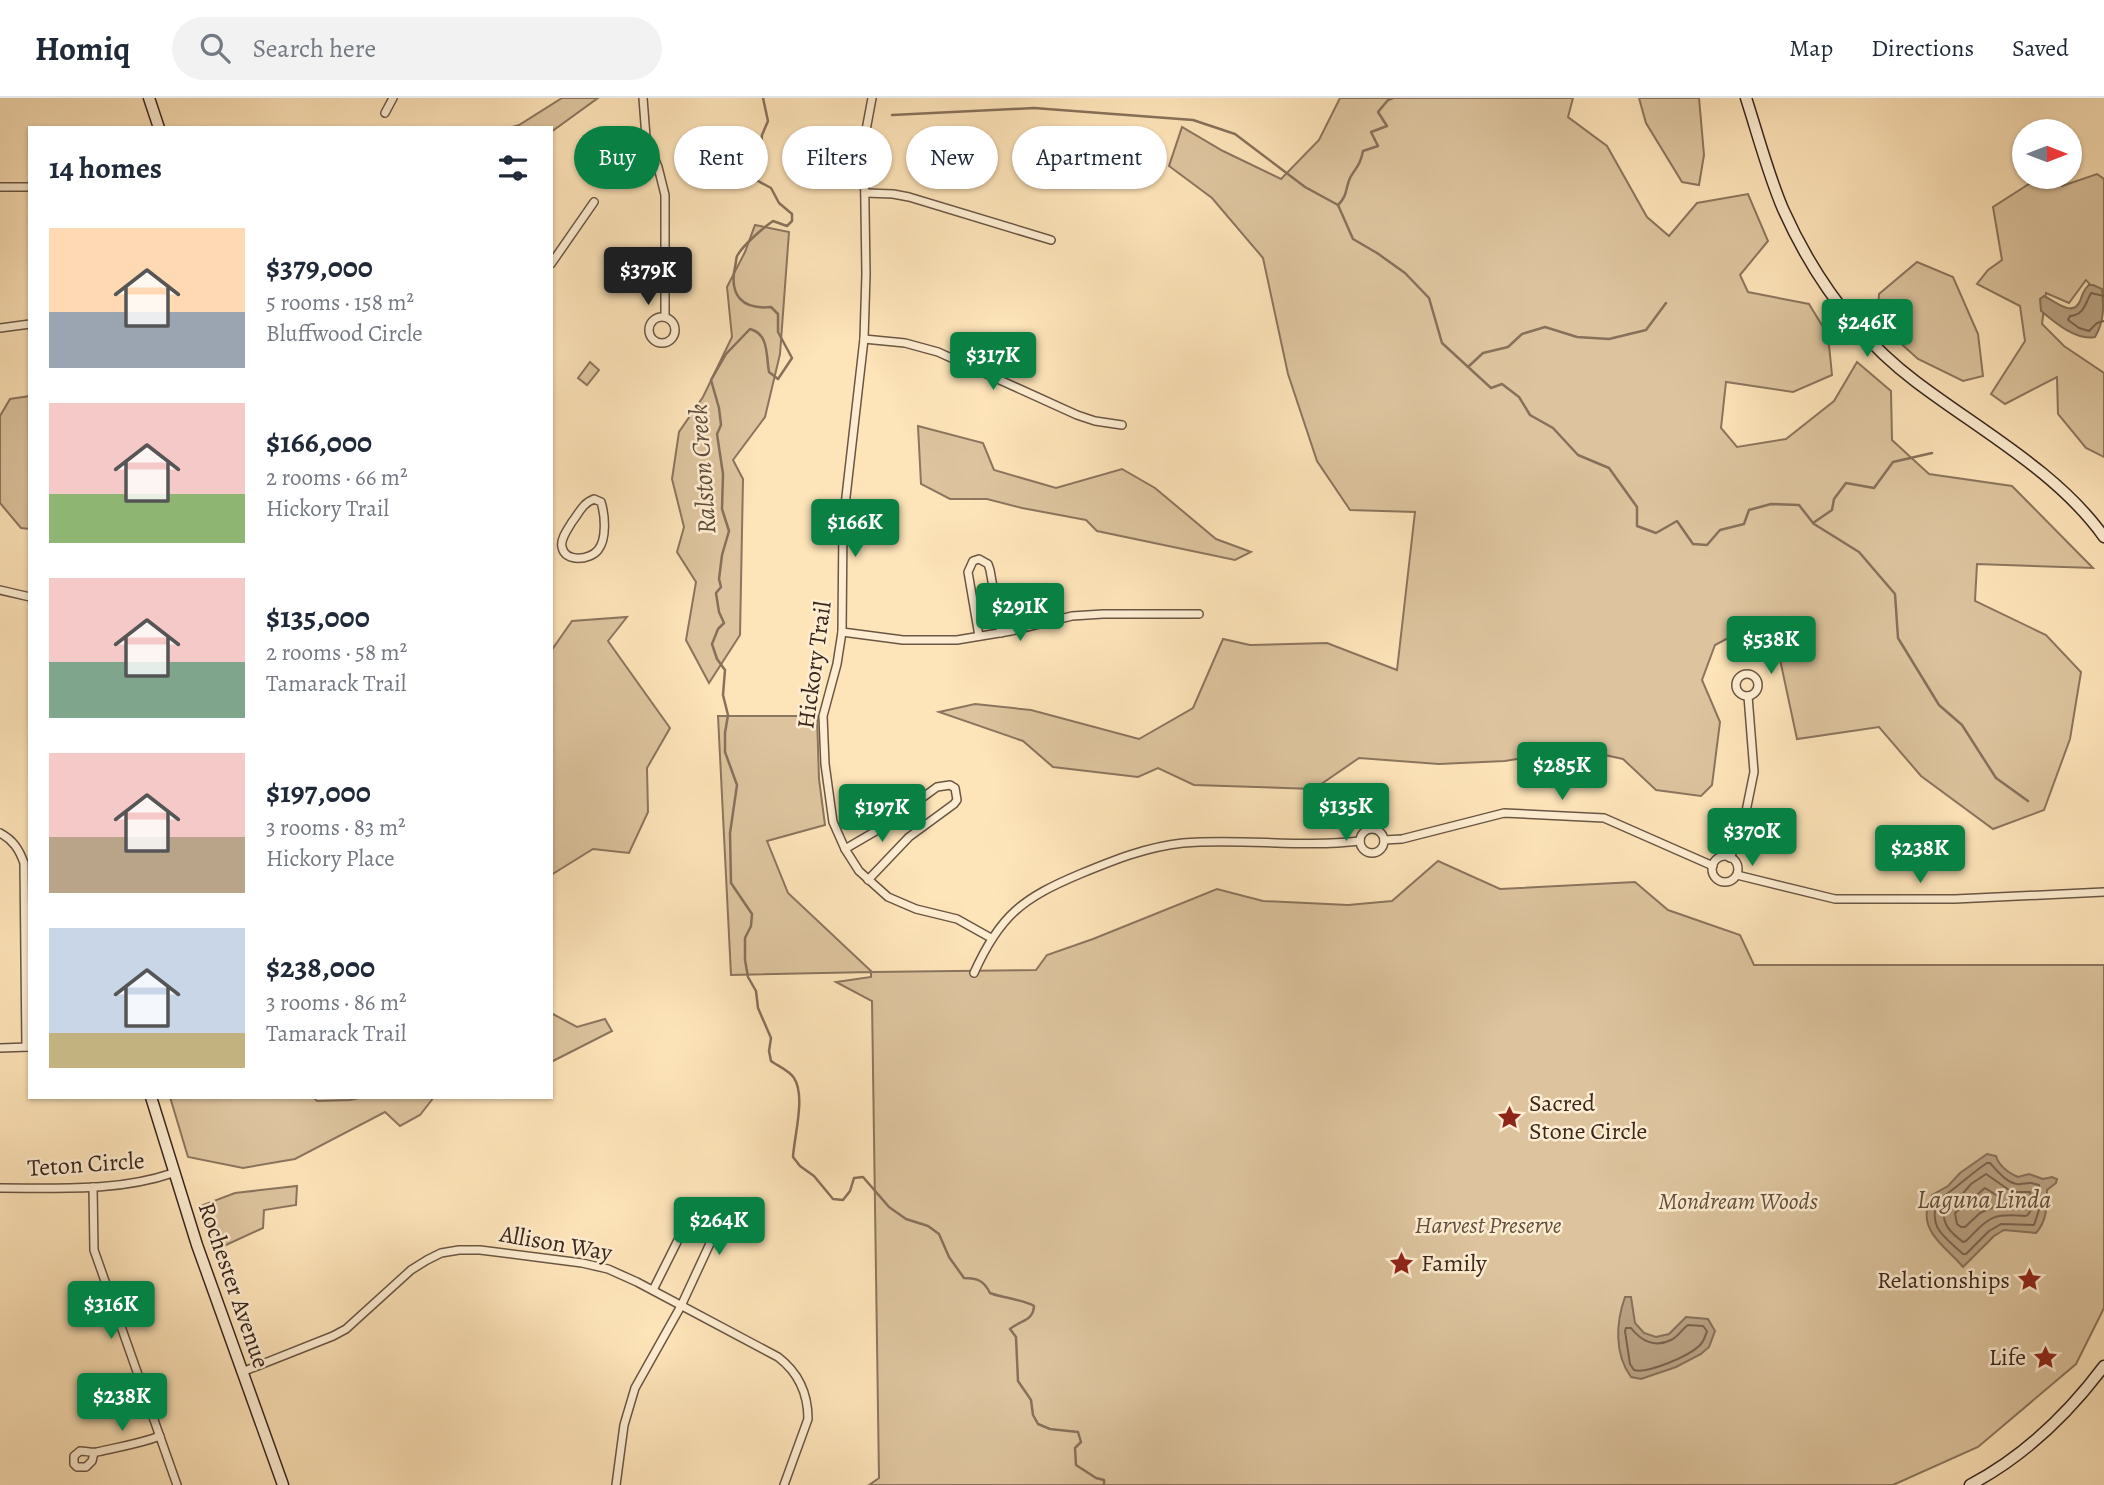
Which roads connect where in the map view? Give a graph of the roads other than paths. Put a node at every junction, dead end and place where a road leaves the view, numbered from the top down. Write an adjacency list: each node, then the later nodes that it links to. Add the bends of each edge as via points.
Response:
1 (149, 98): 7 (main road)
2 (393, 98): 6 (street)
3 (643, 98): 14 (street, via 646,137 666,195)
4 (872, 98): 10 (street, Hickory Trail, via 865,126)
5 (1746, 98): 19 (main road, via 1772,181 1797,239 1848,316 1913,380 2053,482)
6 (386, 113)
7 (158, 126)
8 (0, 187): 9 (street)
9 (28, 187)
10 (865, 193): 12 (street, via 909,197); 17 (street, Hickory Trail)
11 (594, 202): 13 (street)
12 (1051, 240)
13 (553, 261)
14 (664, 317)
15 (28, 324): 16 (street)
16 (0, 328)
17 (864, 340): 18 (street, via 922,346 1077,415); 25 (street, Hickory Trail, via 843,523)
18 (1122, 425)
19 (2104, 537)
20 (553, 542): 21 (street)
21 (562, 544): 21 (street, via 567,555 577,559 599,549 604,533 601,502 594,499 583,507)
22 (0, 590): 23 (street)
23 (28, 597)
24 (1199, 614): 26 (street, via 1072,616)
25 (842, 632): 27 (street, via 936,641); 32 (street, Hickory Trail, via 822,729 833,822)
26 (1001, 633): 27 (street); 27 (street, via 990,570 979,559 968,572)
27 (979, 636)
28 (1748, 696): 33 (street, via 1754,772 1743,826)
29 (0, 833): 40 (street, via 19,849 24,863)
30 (1384, 840): 31 (street, via 1372,829 1363,833); 31 (street, via 1374,853 1365,851); 34 (street, via 1504,813 1604,818)
31 (1360, 841): 38 (street, via 1201,842 1147,849 1028,898)
32 (845, 849): 36 (street, Hickory Trail); 36 (street, via 937,787 955,788 954,804 909,837)
33 (1730, 858): 34 (street, via 1721,857); 35 (street, via 1736,863)
34 (1713, 866): 35 (street, via 1719,881)
35 (1737, 875): 37 (street, via 1835,899)
36 (868, 880): 38 (street, Hickory Trail, via 888,897 957,919)
37 (2104, 892)
38 (991, 938): 39 (street)
39 (974, 973)
40 (28, 1047): 41 (street)
41 (0, 1048)
42 (152, 1099): 43 (main road, Rochester Avenue)
43 (173, 1173): 45 (street, Teton Circle); 49 (main road, Rochester Avenue)
44 (0, 1188): 45 (street, Teton Circle)
45 (93, 1188): 50 (street, via 94,1250)
46 (653, 1290): 47 (street, Allison Way); 47 (street, via 692,1215 709,1214 716,1230); 49 (street, Allison Way, via 608,1269 582,1263 480,1250 441,1253 411,1269 346,1329)
47 (681, 1306): 54 (street, via 635,1388 624,1424); 55 (street, Allison Way, via 778,1357 798,1376 808,1419)
48 (2104, 1366): 56 (main road, via 2054,1424)
49 (242, 1372): 53 (main road, Rochester Avenue)
50 (160, 1436): 51 (street); 52 (street)
51 (94, 1453)
52 (177, 1485)
53 (283, 1485)
54 (616, 1485)
55 (785, 1485)
56 (1970, 1485)

